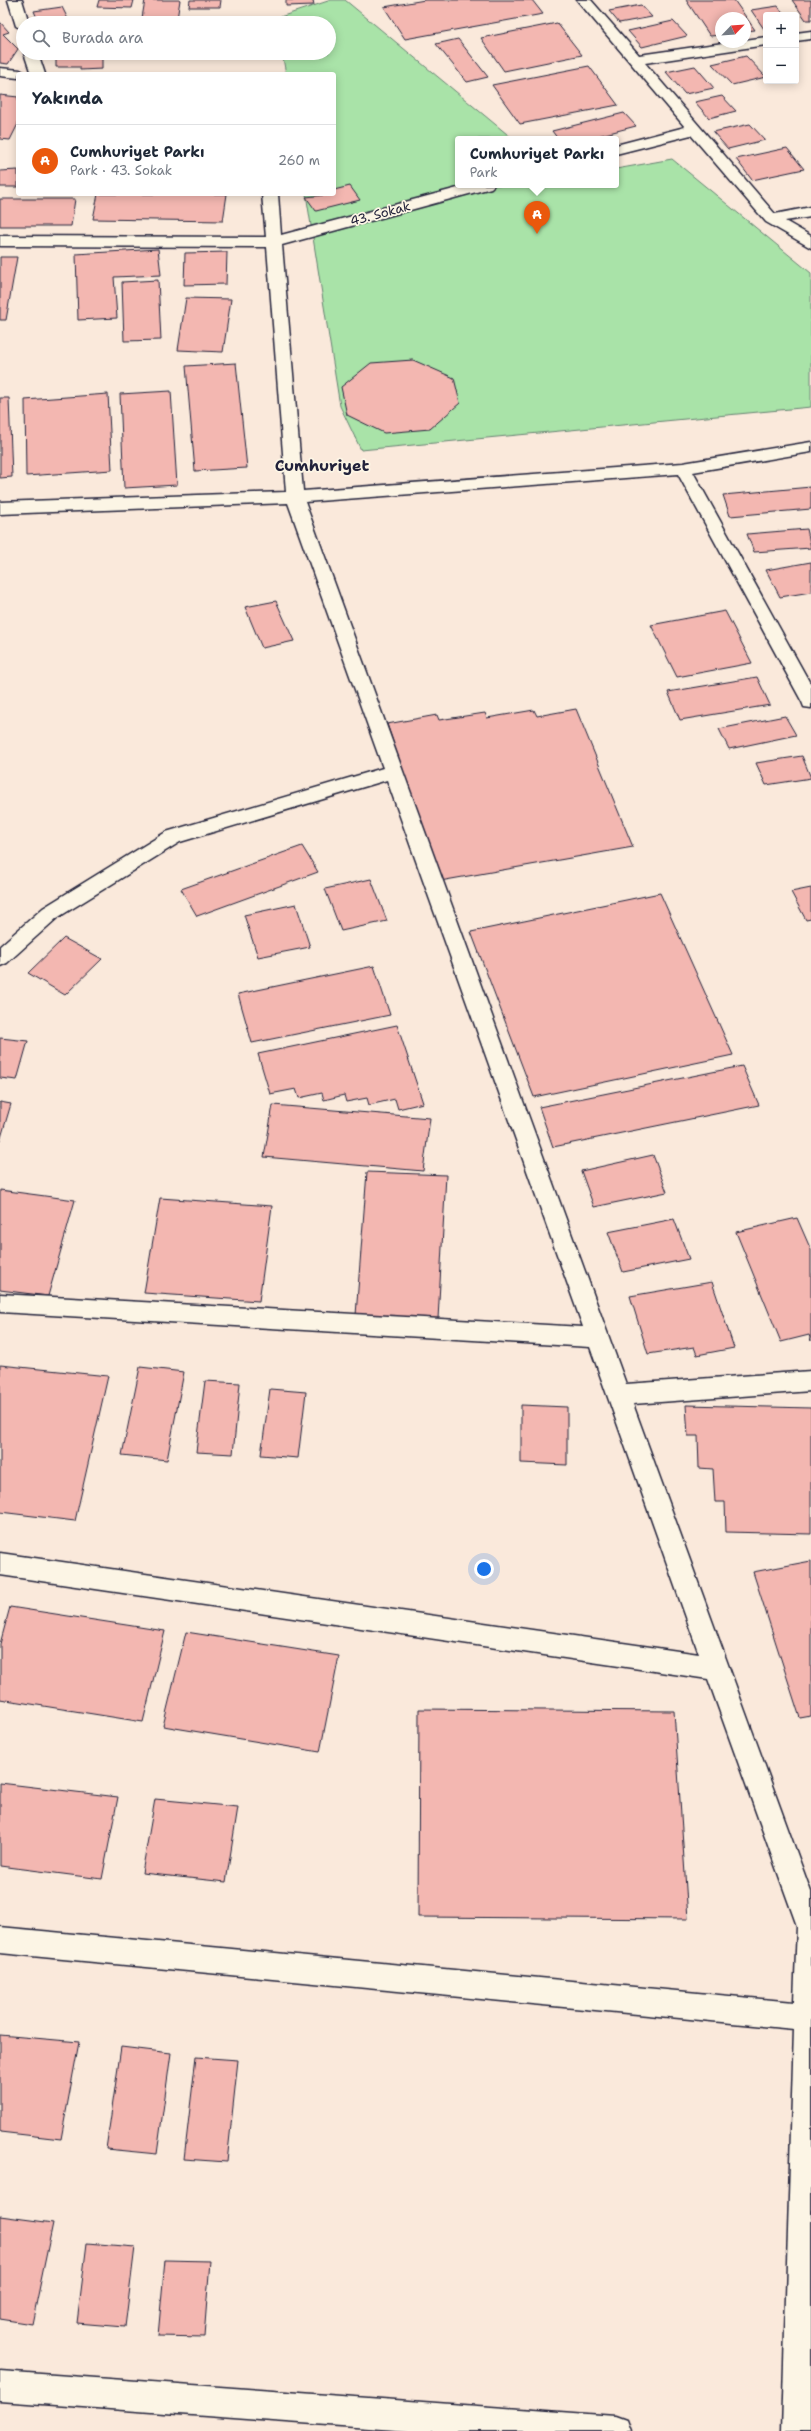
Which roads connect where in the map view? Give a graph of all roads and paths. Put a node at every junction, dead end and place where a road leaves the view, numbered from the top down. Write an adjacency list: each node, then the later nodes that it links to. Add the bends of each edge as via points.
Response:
1 (15, 0): 3 (street)
2 (584, 0): 8 (street)
3 (20, 16)
4 (811, 35): 5 (street)
5 (799, 37)
6 (763, 41): 8 (street)
7 (33, 60): 10 (street)
8 (636, 60): 12 (street)
9 (0, 72): 11 (street)
10 (37, 72)
11 (16, 74)
12 (695, 129): 13 (street); 17 (street)
13 (619, 149)
14 (475, 188): 19 (street, 43. Sokak)
15 (270, 196): 19 (street)
16 (811, 212): 17 (street)
17 (771, 219): 20 (street)
18 (0, 241): 19 (street, 43. Sokak)
19 (274, 242): 23 (street)
20 (811, 243)
21 (811, 447): 22 (street)
22 (683, 468): 23 (street); 25 (street)
23 (295, 497): 24 (street); 26 (street)
24 (0, 508)
25 (811, 702)
26 (394, 771): 27 (street, via 173,836 50,913); 29 (street)
27 (0, 958)
28 (0, 1303): 29 (street)
29 (598, 1338): 31 (street)
30 (811, 1381): 31 (street)
31 (618, 1395): 33 (street)
32 (0, 1564): 33 (street)
33 (716, 1668): 35 (street, via 810,1926)
34 (0, 1940): 35 (street)
35 (809, 2017): 38 (street)
36 (0, 2386): 37 (street)
37 (615, 2431)
38 (797, 2431)

